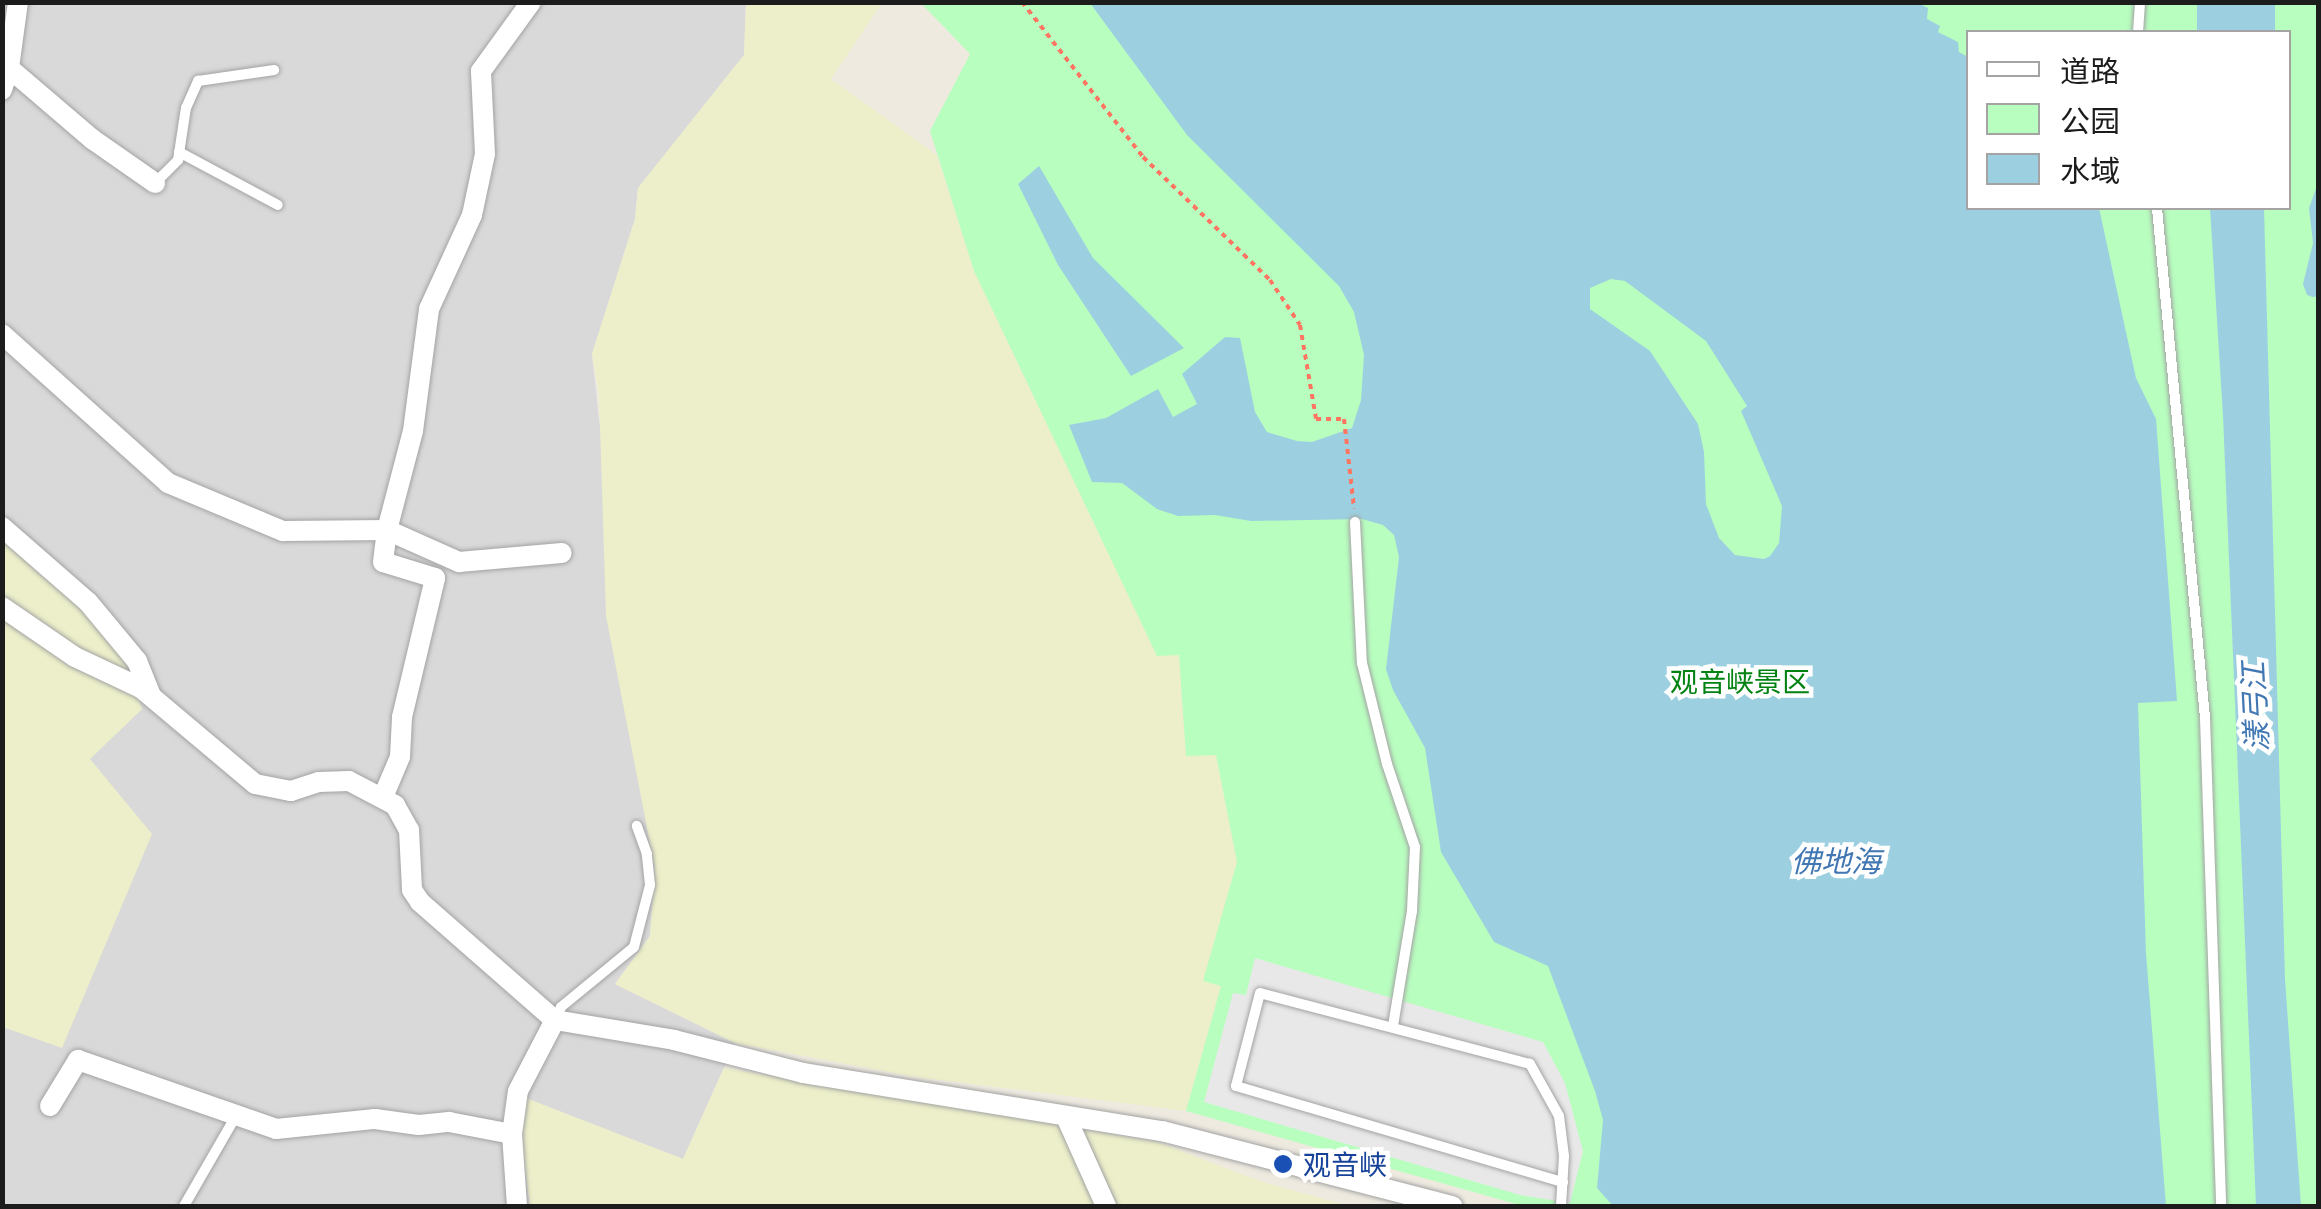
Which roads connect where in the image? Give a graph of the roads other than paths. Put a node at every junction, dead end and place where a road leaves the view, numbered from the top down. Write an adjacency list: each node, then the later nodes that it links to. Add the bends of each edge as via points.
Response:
1 (18, 2): 6 (street)
2 (531, 2): 14 (street, via 482,71 485,154 472,215 430,309 413,431)
3 (2140, 2): 4 (lane)
4 (2138, 30)
5 (274, 70): 7 (lane, via 198,81)
6 (5, 82): 8 (street)
7 (180, 152): 8 (lane); 9 (lane)
8 (155, 183)
9 (278, 205)
10 (2157, 210): 32 (lane, via 2205,718)
11 (2, 334): 14 (street, via 168,484 283,531)
12 (1355, 522): 21 (lane, via 1362,663 1415,847)
13 (2, 527): 17 (street, via 88,602 137,661)
14 (387, 530): 15 (street, via 459,562); 18 (street, via 383,562 435,578 402,717 400,757)
15 (562, 554)
16 (2, 607): 17 (street)
17 (152, 698): 18 (street, via 255,784 291,790 349,782)
18 (383, 798): 20 (street, via 400,810 409,830 410,875 420,902)
19 (637, 826): 20 (lane, via 650,885 634,947 561,1007)
20 (555, 1020): 24 (street, via 674,1040 803,1073); 25 (street, via 518,1091)
21 (1393, 1026): 26 (lane, via 1530,1064 1559,1116); 26 (lane, via 1260,993 1236,1086)
22 (50, 1106): 23 (street, via 78,1060)
23 (236, 1116): 25 (street, via 291,1130 375,1119 449,1122); 27 (lane)
24 (1066, 1117): 29 (street); 30 (street, via 1162,1130)
25 (512, 1134): 28 (street)
26 (1562, 1182): 31 (lane)
27 (184, 1206)
28 (517, 1206)
29 (1106, 1206)
30 (1452, 1206)
31 (1561, 1206)
32 (2222, 1206)

